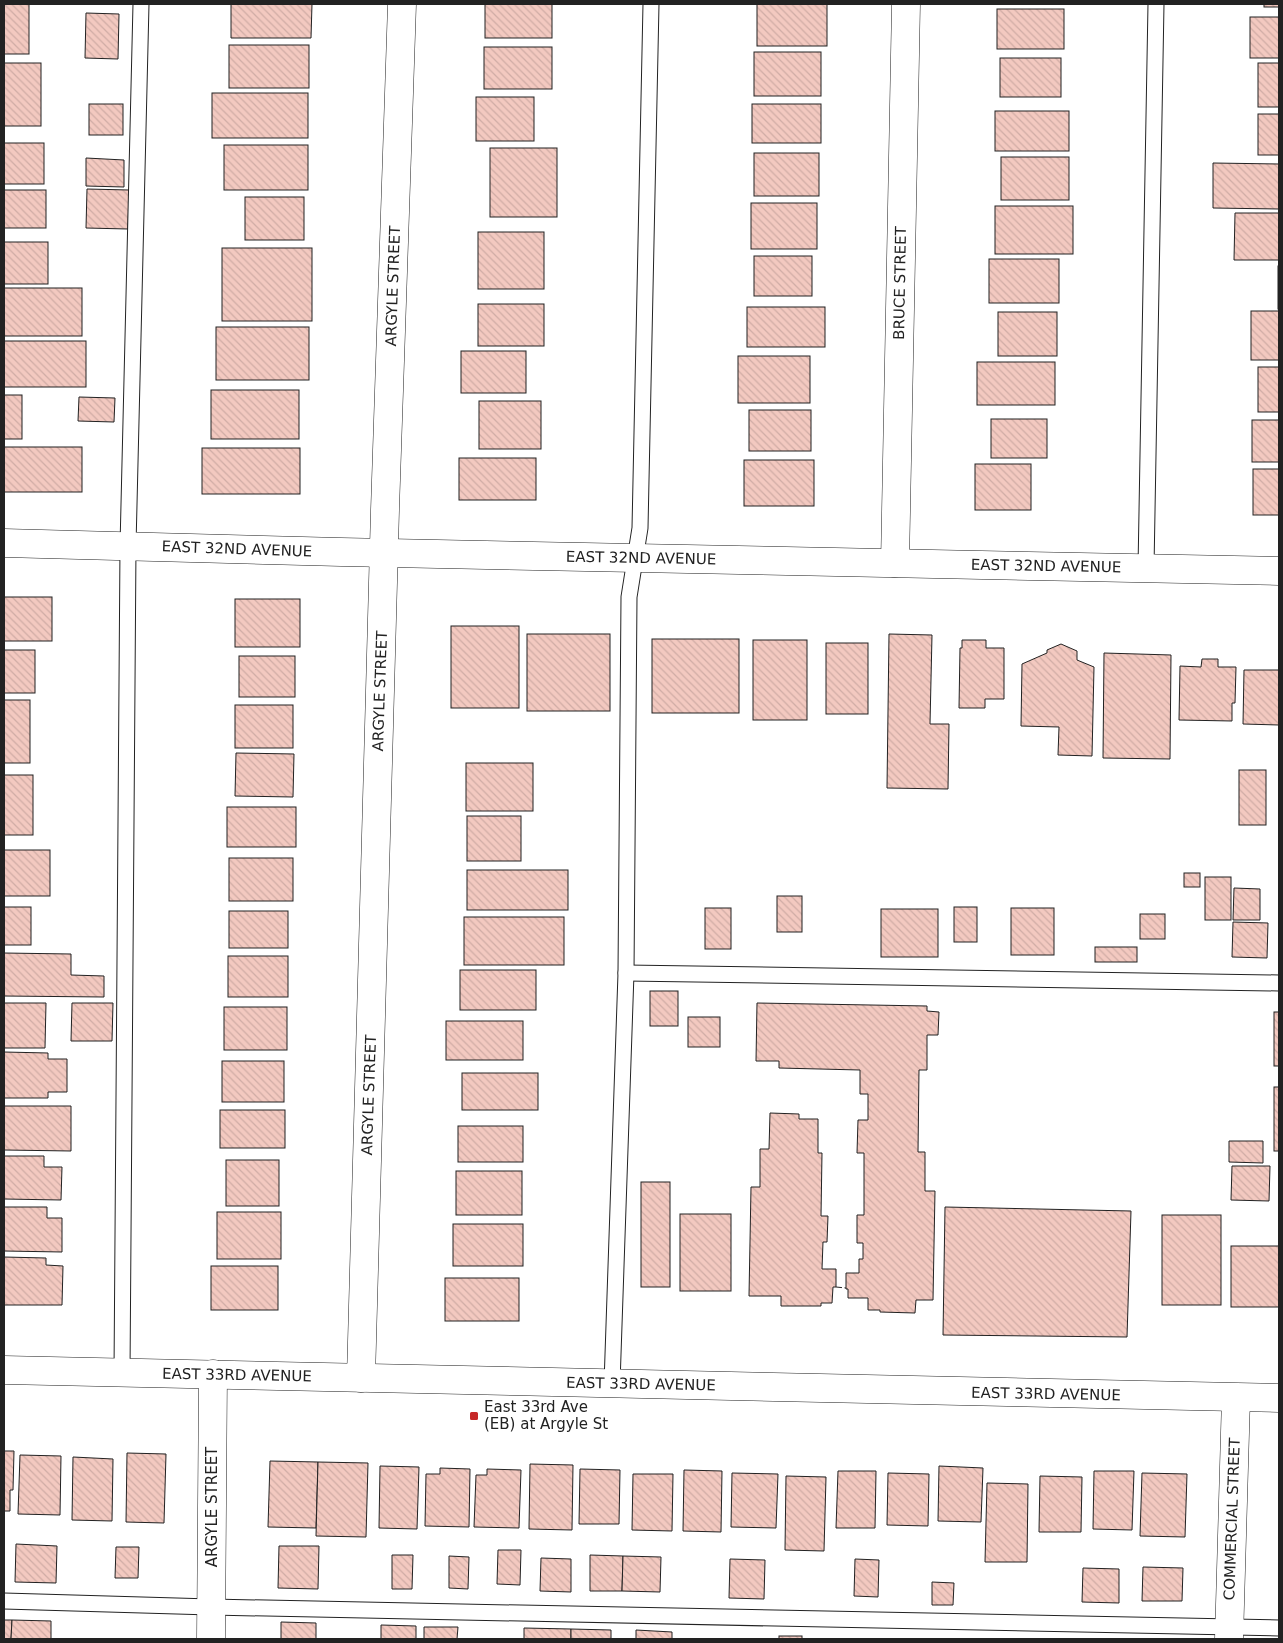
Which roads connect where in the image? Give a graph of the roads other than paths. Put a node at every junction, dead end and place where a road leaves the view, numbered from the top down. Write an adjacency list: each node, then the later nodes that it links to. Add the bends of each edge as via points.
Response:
1 (141, 4): 7 (lane)
2 (402, 4): 8 (street, ARGYLE STREET)
3 (651, 4): 9 (lane, via 640,528)
4 (906, 4): 10 (street, BRUCE STREET)
5 (1156, 4): 11 (lane)
6 (4, 543): 7 (street, EAST 32ND AVENUE)
7 (128, 546): 8 (street, EAST 32ND AVENUE); 16 (lane)
8 (384, 552): 9 (street, EAST 32ND AVENUE); 18 (street, ARGYLE STREET)
9 (635, 558): 10 (street, EAST 32ND AVENUE); 13 (lane, via 629,597)
10 (895, 563): 11 (street, EAST 32ND AVENUE)
11 (1146, 568): 12 (street, EAST 32ND AVENUE)
12 (1279, 571)
13 (626, 973): 14 (lane); 19 (lane)
14 (1279, 983)
15 (4, 1370): 16 (street, EAST 33RD AVENUE)
16 (122, 1373): 17 (street, EAST 33RD AVENUE)
17 (213, 1374): 18 (street, EAST 33RD AVENUE); 23 (street, ARGYLE STREET)
18 (361, 1378): 19 (street, EAST 33RD AVENUE)
19 (612, 1384): 20 (street, EAST 33RD AVENUE)
20 (1236, 1398): 21 (street, EAST 33RD AVENUE); 25 (street, COMMERCIAL STREET)
21 (1279, 1398)
22 (4, 1601): 23 (lane)
23 (211, 1607): 25 (lane); 26 (street, ARGYLE STREET)
24 (1279, 1628): 25 (lane)
25 (1229, 1633)
26 (211, 1639)

